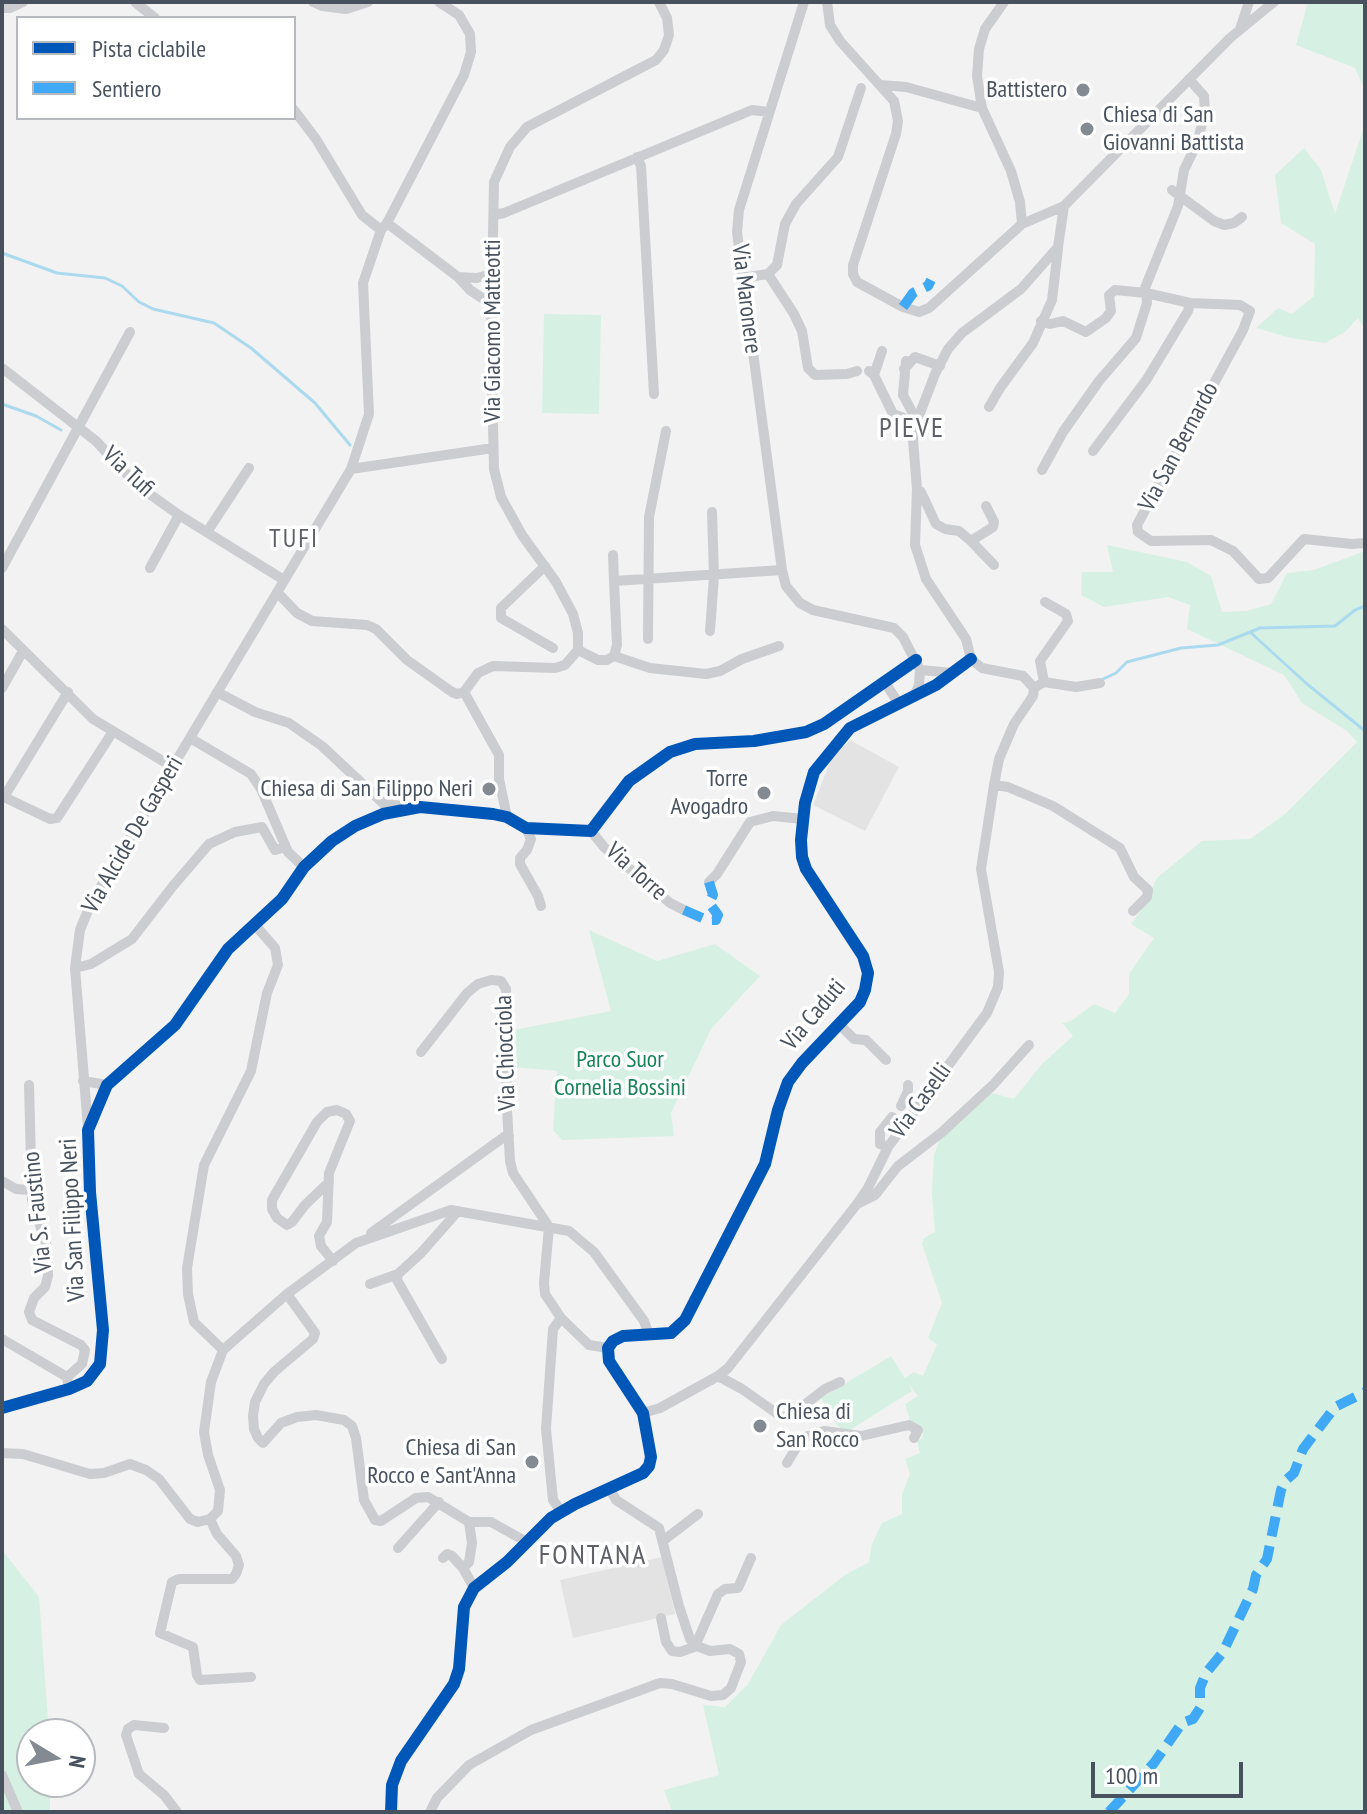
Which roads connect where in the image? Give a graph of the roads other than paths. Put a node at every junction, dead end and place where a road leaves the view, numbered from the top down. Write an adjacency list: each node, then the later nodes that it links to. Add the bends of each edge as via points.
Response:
1 (23, 2): 12 (street)
2 (135, 2): 13 (street)
3 (313, 2): 4 (street, via 346,9)
4 (368, 2)
5 (439, 2): 27 (street, Via Alcide De Gasperi, via 459,15 470,34 471,52)
6 (659, 2): 24 (street, Via Giacomo Matteotti, via 669,35 664,50 646,67 527,127 499,167)
7 (804, 2): 19 (street, Via Maronere)
8 (827, 2): 16 (street, via 830,25 840,41)
9 (1004, 2): 18 (street, via 985,29 979,49)
10 (1249, 2): 14 (street)
11 (1274, 2): 14 (street)
12 (2, 8)
13 (152, 16)
14 (1240, 31): 15 (street)
15 (1189, 79): 22 (street, via 1204,96 1205,113); 23 (street)
16 (881, 85): 18 (street); 26 (street, via 894,101 898,121 853,265 857,282 919,312)
17 (861, 88): 30 (street, via 838,157 796,204 785,224 777,265)
18 (982, 108): 26 (street, via 1011,171)
19 (769, 112): 21 (street, via 752,110); 32 (street, Via Maronere, via 739,210)
20 (296, 113): 27 (street, via 362,215)
21 (637, 157): 24 (street); 42 (street)
22 (1176, 193): 25 (street, via 1224,225); 33 (street, via 1178,206 1146,281)
23 (1064, 206): 26 (street); 28 (street)
24 (494, 215): 29 (street, Via Giacomo Matteotti)
25 (1242, 217)
26 (1022, 224)
27 (384, 227): 31 (street); 51 (street, Via Alcide De Gasperi, via 363,283 369,414)
28 (1058, 247): 36 (street, via 1052,300); 39 (street, via 1021,289 962,333)
29 (492, 274): 31 (street); 35 (street, Via Giacomo Matteotti)
30 (768, 274): 32 (street); 41 (street, via 802,331 808,368 815,375)
31 (458, 277): 35 (street)
32 (742, 278): 65 (street, Via Maronere)
33 (1146, 293): 34 (street, Via San Bernardo); 36 (street, Via San Bernardo, via 1115,290 1109,295 1111,311 1086,332 1063,321); 52 (street, via 1136,338 1099,381)
34 (1190, 303): 49 (street, via 1147,379); 59 (street, Via San Bernardo, via 1240,305 1250,311 1137,525 1138,532 1151,541 1211,540 1233,551 1259,579 1268,578 1304,539)
35 (491, 304): 48 (street, Via Giacomo Matteotti)
36 (1041, 321): 43 (street, via 1033,343)
37 (130, 332): 45 (street)
38 (882, 351): 41 (street)
39 (940, 366): 44 (street); 44 (street, via 915,357 905,366 903,395)
40 (2, 368): 45 (street, Via Tufi)
41 (866, 372): 47 (street, via 893,414 904,418)
42 (654, 394)
43 (989, 407)
44 (917, 421): 47 (street)
45 (79, 427): 56 (street, Via Tufi, via 137,485); 63 (street)
46 (666, 431): 67 (street, via 649,517)
47 (913, 440): 53 (street)
48 (493, 448): 51 (street, Via Giacomo Matteotti); 62 (street, Via Giacomo Matteotti, via 501,497)
49 (1093, 451)
50 (249, 468): 57 (street)
51 (351, 469): 68 (street, Via Alcide De Gasperi)
52 (1042, 470)
53 (917, 489): 58 (street, via 936,524); 80 (street, via 919,561 966,639)
54 (986, 506): 58 (street, via 993,527)
55 (712, 512): 66 (street)
56 (179, 515): 57 (street, Via Tufi); 64 (street)
57 (207, 532): 68 (street, Via Tufi)
58 (971, 541): 61 (street)
59 (1365, 543)
60 (613, 555): 69 (street)
61 (994, 565)
62 (545, 566): 76 (street, via 501,608 501,618); 77 (street, Via Giacomo Matteotti, via 573,614)
63 (2, 568)
64 (150, 568)
65 (782, 570): 66 (street); 81 (street, Via Maronere, via 786,586 800,603 894,628)
66 (714, 576): 67 (street); 73 (street)
67 (648, 579): 69 (street); 74 (street)
68 (284, 580): 70 (street, Via Alcide De Gasperi)
69 (614, 581): 79 (street)
70 (277, 592): 89 (street, Via Alcide De Gasperi); 90 (street, via 312,621 376,629 407,660 452,692)
71 (1045, 602): 84 (street, via 1066,614 1068,621 1040,661)
72 (2, 629): 78 (street)
73 (710, 631)
74 (648, 639)
75 (779, 646): 79 (street, via 706,674 650,668)
76 (553, 648)
77 (578, 650): 79 (street, via 598,660); 90 (street, via 555,668 493,666 478,673)
78 (23, 651): 86 (street); 88 (street)
79 (614, 656)
80 (971, 659): 82 (street, Via Caduti); 87 (street, via 982,668 1023,676)
81 (918, 665): 82 (street); 83 (street); 91 (street)
82 (953, 673): 91 (street, Via Caduti)
83 (884, 681): 92 (street); 102 (street, via 806,732 695,744 670,752 629,781)
84 (1044, 682): 85 (street, via 1076,687); 87 (street)
85 (1100, 683)
86 (2, 688)
87 (1034, 688): 96 (street, Via Caselli, via 999,759)
88 (68, 692): 93 (street); 97 (street)
89 (217, 692): 94 (street, Via Alcide De Gasperi); 98 (street, via 289,723 384,804)
90 (464, 692): 99 (street, via 499,755)
91 (914, 697): 92 (street, Via Caduti)
92 (899, 704): 100 (street, Via Caduti, via 850,728 834,745 814,772)
93 (112, 733): 95 (street); 97 (street, via 57,818)
94 (190, 738): 95 (street, Via Alcide De Gasperi); 103 (street, via 251,774)
95 (171, 766): 110 (street, Via Alcide De Gasperi, via 91,903 80,930)
96 (994, 785): 108 (street, via 1053,806 1120,848 1134,877 1148,890); 123 (street, Via Caselli, via 981,869 998,987 987,1013)
97 (3, 797)
98 (413, 807): 99 (street, Via San Filippo Neri); 104 (street, Via San Filippo Neri, via 342,833)
99 (506, 812): 101 (street, Via San Filippo Neri)
100 (803, 819): 105 (street, via 773,816 750,822); 111 (street, Via Caduti, via 806,869 863,956 868,973 860,1002)
101 (532, 828): 102 (street); 106 (street, via 520,864)
102 (591, 831): 107 (street, Via Torre)
103 (286, 847): 104 (street); 110 (street, via 275,850 262,827 209,844 132,939)
104 (304, 867): 109 (street, Via San Filippo Neri)
105 (709, 882)
106 (541, 906)
107 (684, 910)
108 (1133, 911)
109 (256, 926): 117 (street, Via San Filippo Neri, via 228,949 175,1025); 139 (street, via 275,948 278,965 251,1071 204,1165 187,1268 194,1322)
110 (75, 968): 115 (street, Via Alcide De Gasperi)
111 (840, 1025): 114 (street); 136 (street, Via Caduti, via 788,1082 765,1164 685,1320 671,1333)
112 (1029, 1045): 127 (street, via 993,1085 898,1166 875,1195)
113 (421, 1052): 122 (street, Via Chiocciola, via 467,993 478,984 501,981 509,1025)
114 (886, 1060)
115 (83, 1081): 117 (street); 121 (street, Via Alcide De Gasperi)
116 (29, 1085): 126 (street, Via S. Faustino)
117 (107, 1085): 121 (street, Via San Filippo Neri)
118 (908, 1085): 119 (street)
119 (901, 1106)
120 (892, 1117): 123 (street, via 880,1132 880,1144)
121 (88, 1130): 144 (street, Via San Filippo Neri, via 103,1354 96,1372)
122 (509, 1136): 129 (street, Via Chiocciola, via 513,1173); 130 (street)
123 (888, 1147): 127 (street, Via Caselli)
124 (2, 1181): 126 (street)
125 (329, 1182): 125 (street, via 350,1121 337,1110 317,1122 272,1200 277,1218 287,1225 292,1222); 131 (street, via 327,1222 319,1236)
126 (31, 1190): 142 (street, Via S. Faustino, via 47,1247 48,1276 29,1312 32,1320 85,1350 82,1364)
127 (857, 1204): 141 (street, Via Caselli)
128 (458, 1211): 129 (street); 130 (street); 132 (street)
129 (549, 1227): 135 (street, via 545,1294); 136 (street, via 569,1231 594,1252)
130 (363, 1240): 131 (street)
131 (333, 1261): 134 (street)
132 (398, 1274): 133 (street); 140 (street)
133 (370, 1284)
134 (287, 1294): 139 (street); 151 (street, via 315,1333 264,1384 253,1416 258,1438 263,1443 281,1423 297,1417 344,1420 356,1438 364,1500 375,1520 421,1496)
135 (561, 1318): 138 (street, via 589,1345); 152 (street, via 553,1329 546,1429 553,1500)
136 (649, 1335): 138 (street, Via Caduti, via 623,1336)
137 (2, 1341): 142 (street)
138 (608, 1348): 146 (street, via 609,1361)
139 (223, 1350): 154 (street, via 211,1382 204,1432 220,1490 218,1511)
140 (442, 1359)
141 (718, 1376): 143 (street, via 782,1417); 146 (street, Via Caselli)
142 (67, 1377): 144 (street)
143 (840, 1382)
144 (69, 1389): 145 (street, Via San Filippo Neri)
145 (2, 1408)
146 (643, 1413): 150 (street, via 649,1466)
147 (914, 1438): 149 (street, via 918,1430 909,1425 861,1436 824,1431 798,1441)
148 (2, 1453): 154 (street, via 90,1474 130,1464 159,1479 190,1519)
149 (787, 1463)
150 (610, 1489): 152 (street); 156 (street, via 616,1500 653,1522)
151 (439, 1502): 155 (street); 158 (street)
152 (561, 1511): 157 (street)
153 (698, 1514): 156 (street)
154 (210, 1519): 165 (street, via 236,1556 236,1574 232,1579 172,1582 160,1633 193,1647 200,1680)
155 (469, 1522): 157 (street, via 491,1522); 161 (street, via 472,1543)
156 (664, 1540): 164 (street, via 679,1606)
157 (525, 1541): 162 (street)
158 (398, 1548)
159 (443, 1558): 161 (street, via 452,1556)
160 (751, 1558): 164 (street, via 738,1588 718,1594)
161 (463, 1568): 162 (street)
162 (474, 1588): 170 (street, via 464,1607 454,1684 401,1761 392,1785)
163 (661, 1618): 164 (street, via 672,1651)
164 (696, 1645): 171 (street, via 739,1654 731,1688 723,1695 660,1683 531,1730 469,1765)
165 (251, 1677)
166 (164, 1728): 169 (street, via 134,1725 126,1735 139,1774)
167 (2, 1775): 168 (street)
168 (18, 1812)
169 (177, 1812)
170 (391, 1812)
171 (430, 1812)

